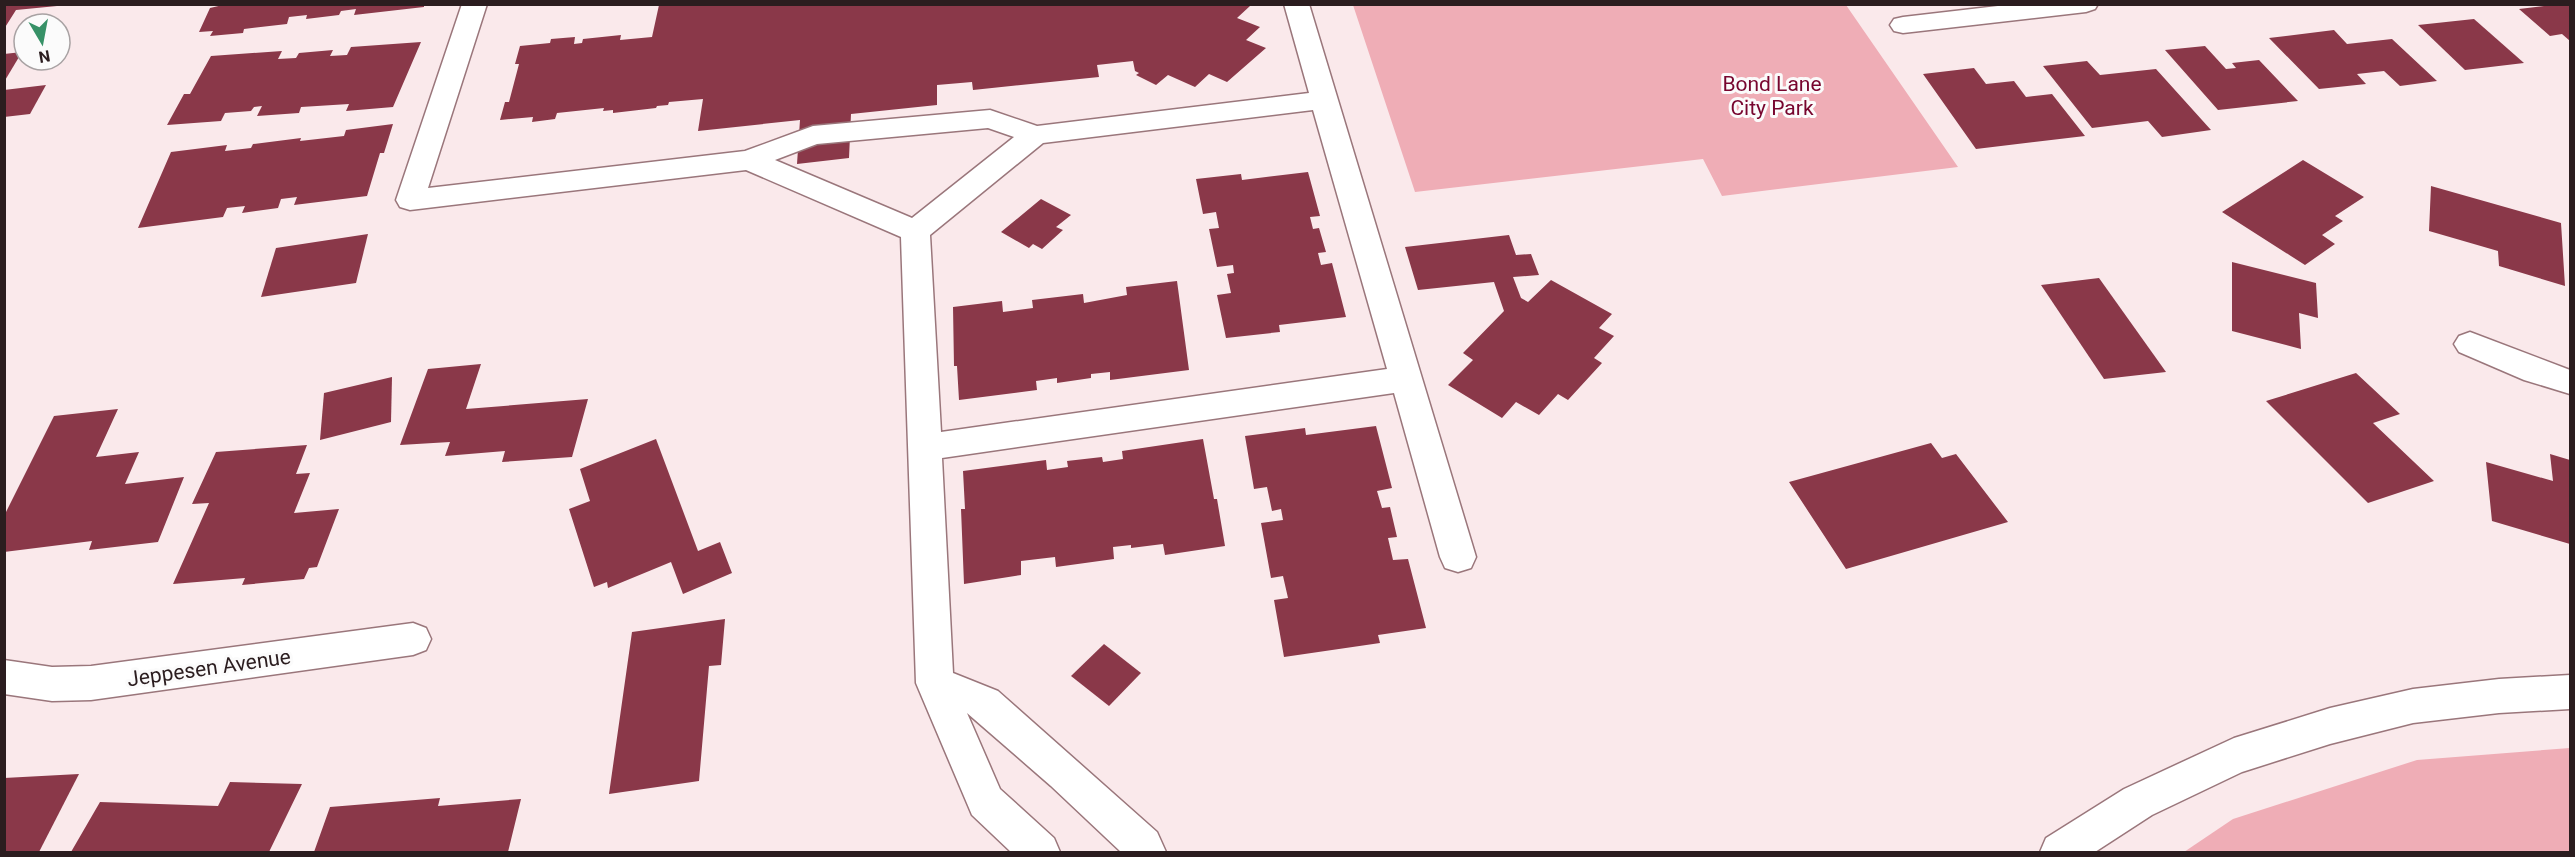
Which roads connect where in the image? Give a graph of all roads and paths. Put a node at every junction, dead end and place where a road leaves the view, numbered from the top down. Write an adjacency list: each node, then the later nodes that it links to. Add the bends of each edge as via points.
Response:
1 (475, 4): 7 (street, via 410,200)
2 (1296, 4): 5 (street)
3 (2086, 4): 4 (street)
4 (1903, 25)
5 (1323, 100): 6 (street); 10 (street)
6 (1035, 135): 7 (street, via 990,119 813,135); 8 (street)
7 (749, 160): 8 (street)
8 (915, 231): 12 (street)
9 (2470, 344): 11 (street)
10 (1406, 378): 12 (street); 13 (street)
11 (2571, 382)
12 (925, 447): 16 (street)
13 (1458, 557)
14 (413, 639): 15 (street, Jeppesen Avenue, via 91,683 52,684)
15 (4, 677)
16 (935, 683): 18 (street, via 986,802); 19 (street, via 985,703)
17 (2571, 692): 20 (street, via 2413,706 2319,729 2234,756 2138,802)
18 (1040, 852)
19 (1146, 852)
20 (2060, 852)

